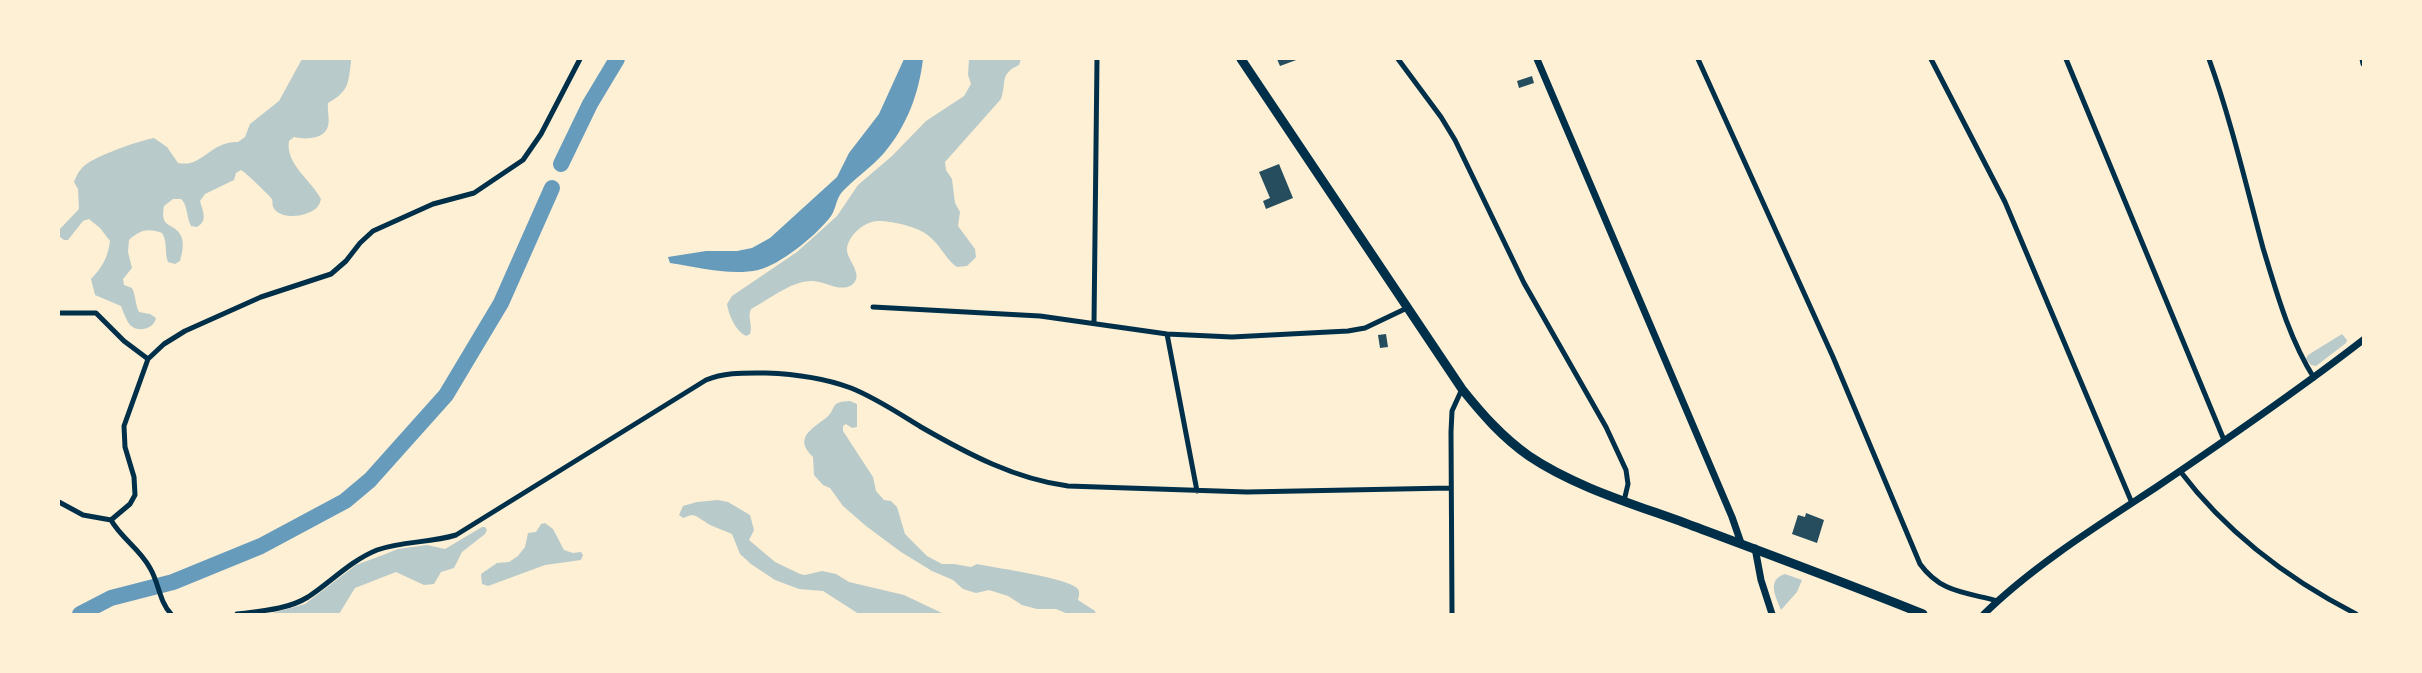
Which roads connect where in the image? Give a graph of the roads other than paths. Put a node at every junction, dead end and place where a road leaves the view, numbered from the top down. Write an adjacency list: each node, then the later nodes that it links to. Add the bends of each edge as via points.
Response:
1 (580, 59): 18 (street, via 533,147 518,164 474,192 433,204 373,231 331,274 261,297 185,330)
2 (1097, 59): 15 (street)
3 (1240, 59): 13 (main road)
4 (1398, 59): 25 (street, via 1455,140 1524,283 1606,427 1626,470 1628,484)
5 (1537, 59): 29 (street)
6 (1698, 59): 31 (street, via 1833,357 1920,564 1935,582 1947,588)
7 (1931, 59): 27 (street, via 2005,202)
8 (2066, 59): 21 (street)
9 (2209, 59): 19 (street, via 2278,299 2291,336)
10 (2362, 59): 11 (street)
11 (2363, 64)
12 (874, 307): 15 (street, via 988,311)
13 (1407, 308): 16 (street, via 1365,328 1326,334 1232,337); 20 (main road)
14 (59, 313): 18 (street, via 96,313)
15 (1094, 323): 16 (street)
16 (1167, 334): 24 (street)
17 (2363, 340): 19 (street)
18 (148, 359): 28 (street, via 124,426 135,495 130,504)
19 (2314, 378): 21 (street)
20 (1462, 389): 23 (street, via 1452,411); 25 (main road, via 1497,430 1528,455 1562,475)
21 (2224, 440): 22 (street)
22 (2180, 471): 27 (street); 38 (street, via 2199,496 2264,556 2302,584)
23 (1450, 488): 24 (street); 34 (street)
24 (1197, 491): 33 (street, via 1068,486 1029,479 975,456 853,388 816,378 719,374 456,535 377,550 356,561 307,598)
25 (1624, 500): 29 (main road)
26 (59, 502): 28 (street, via 83,515)
27 (2132, 503): 31 (street)
28 (111, 520): 32 (street, via 154,576 161,599)
29 (1741, 543): 30 (main road)
30 (1755, 548): 35 (street); 36 (main road)
31 (1998, 601): 37 (street)
32 (171, 614)
33 (237, 614)
34 (1452, 614)
35 (1772, 614)
36 (1923, 614)
37 (1984, 614)
38 (2356, 614)

